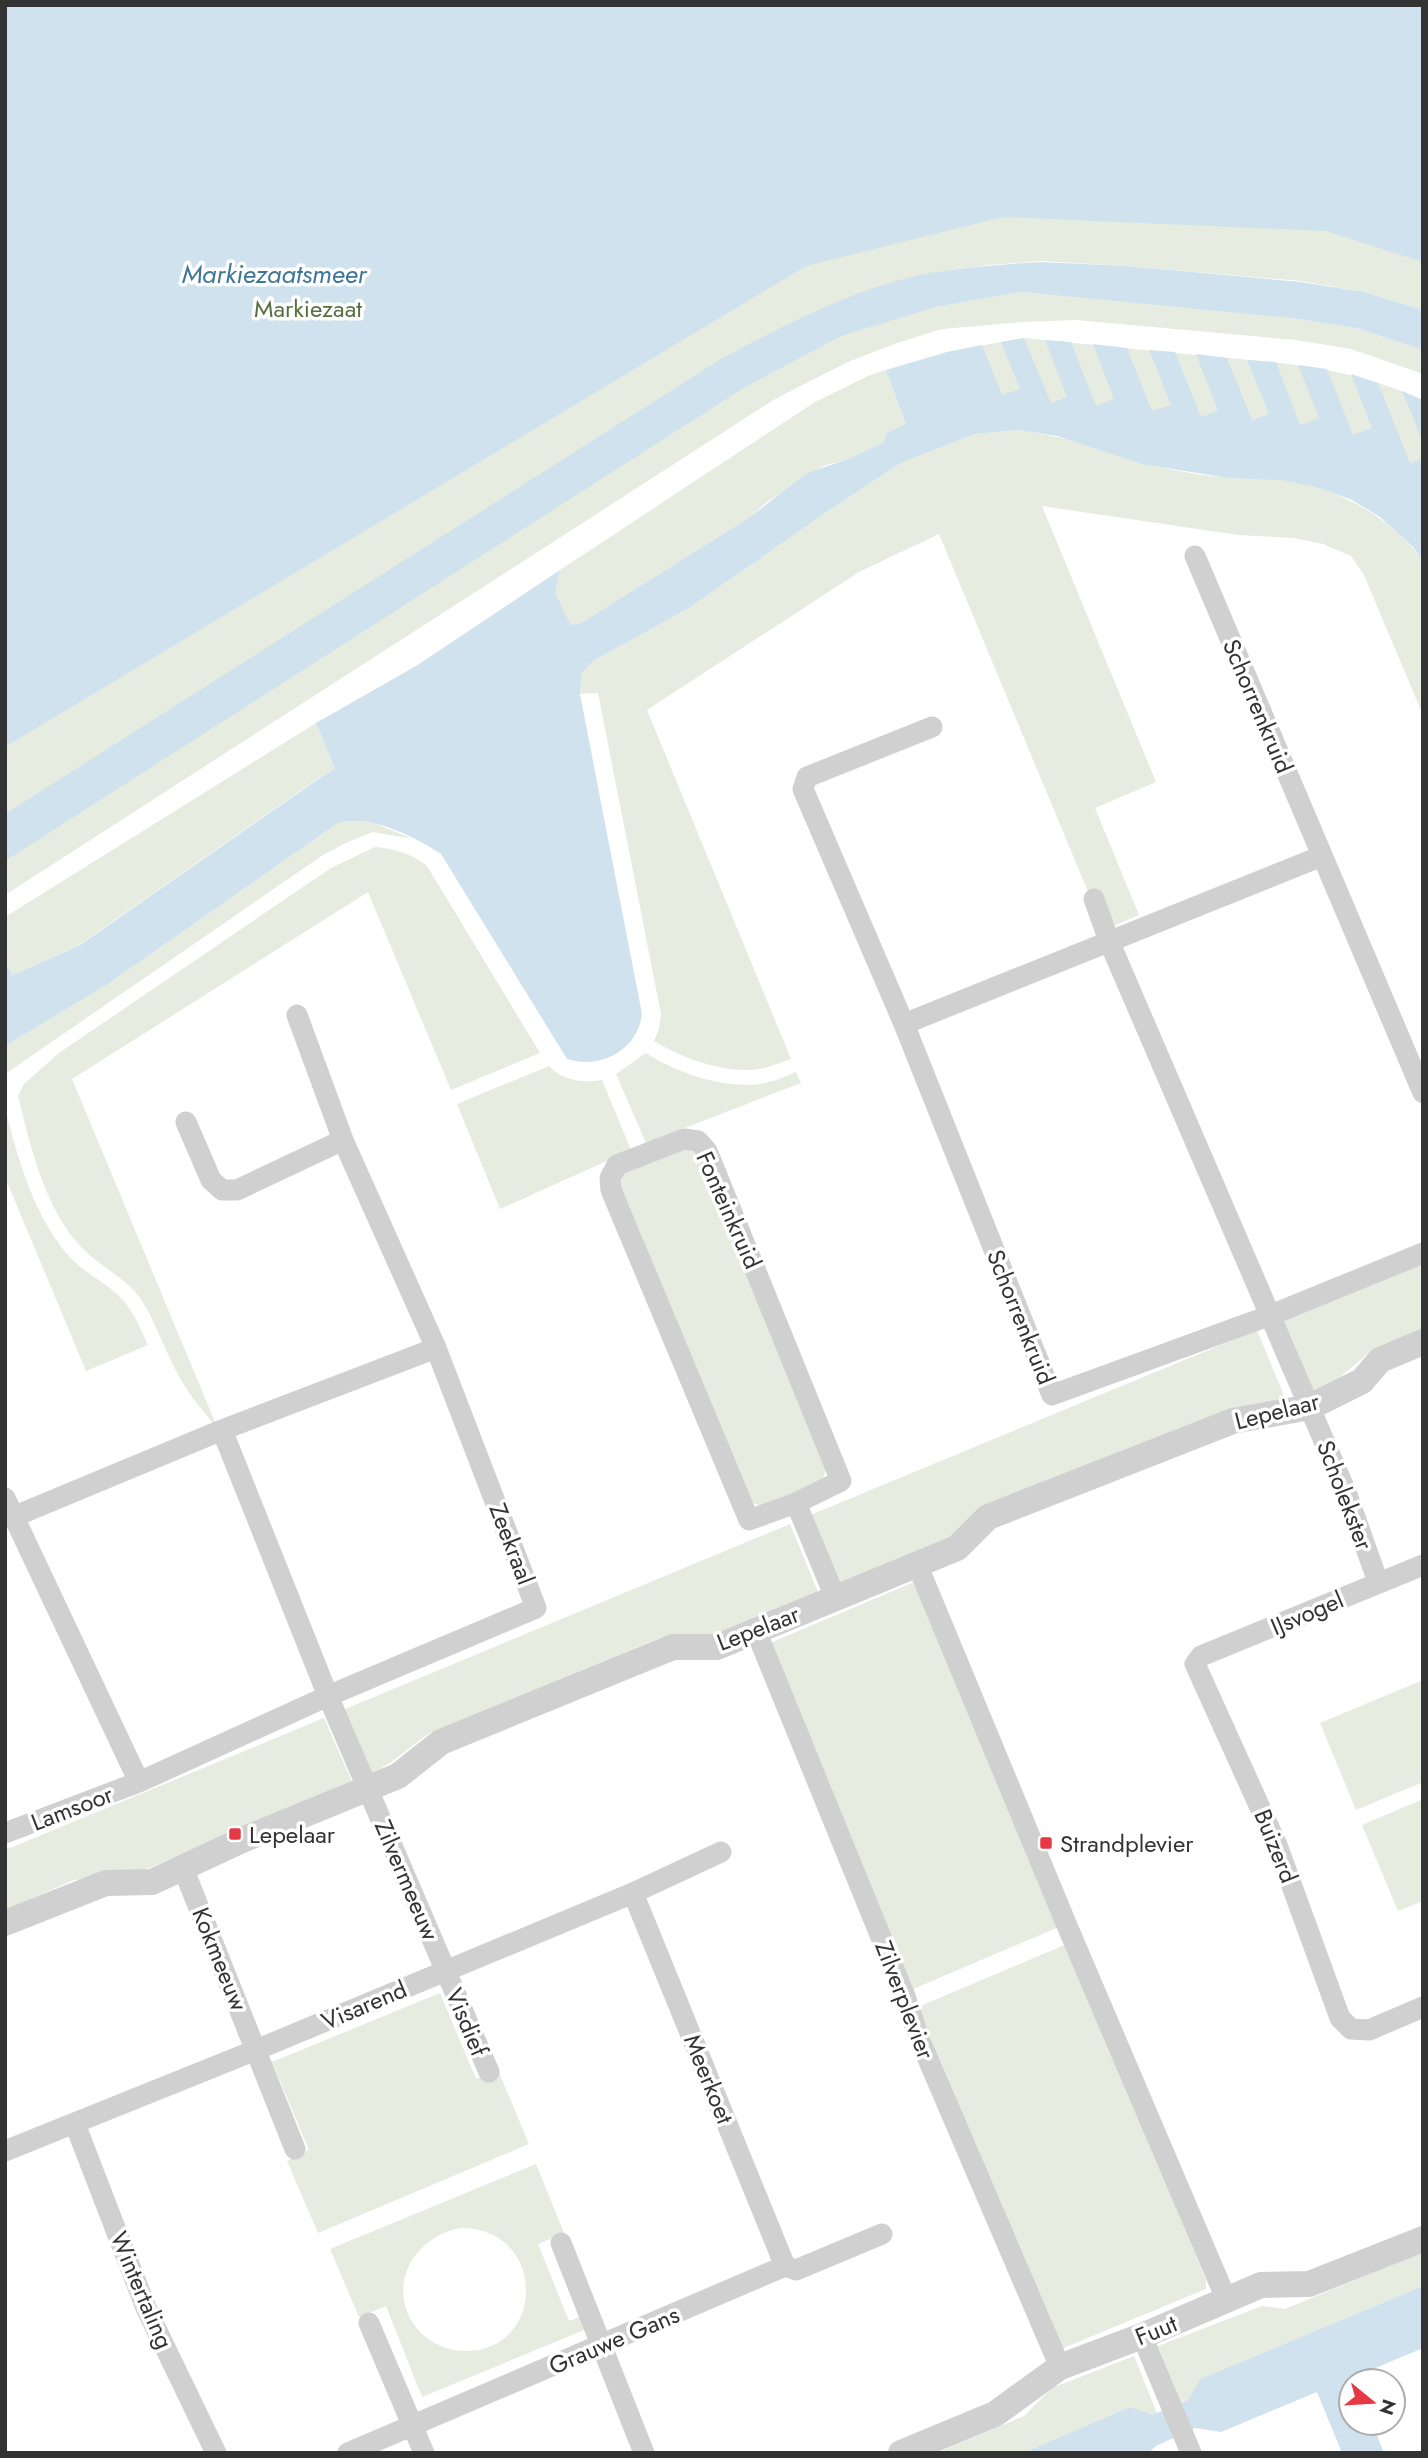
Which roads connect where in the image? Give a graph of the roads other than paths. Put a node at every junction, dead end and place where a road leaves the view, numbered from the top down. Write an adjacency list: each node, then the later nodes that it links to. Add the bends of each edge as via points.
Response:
1 (1195, 556): 3 (street, Schorrenkruid)
2 (932, 727): 7 (street, Schorrenkruid, via 807,777 803,789)
3 (1322, 856): 5 (street); 8 (street, Schorrenkruid)
4 (1094, 899): 5 (street)
5 (1109, 941): 7 (street); 12 (street)
6 (297, 1015): 10 (street, Zeekraal)
7 (904, 1024): 12 (street, Schorrenkruid, via 1052,1395)
8 (1423, 1093)
9 (186, 1122): 10 (street, via 211,1180 222,1190 237,1190)
10 (343, 1140): 14 (street, Zeekraal)
11 (1423, 1253): 12 (street, Schorrenkruid)
12 (1271, 1315): 15 (street)
13 (1423, 1342): 15 (street, Lepelaar, via 1380,1360 1362,1381)
14 (436, 1348): 16 (street); 25 (street, Zeekraal, via 536,1608)
15 (1310, 1407): 19 (street, Lepelaar, via 1233,1421 988,1517 957,1548); 21 (street, Scholekster)
16 (222, 1430): 18 (street); 25 (street)
17 (796, 1503): 17 (street, Fonteinkruid, via 749,1520 611,1190 610,1178 617,1164 684,1139 698,1142 707,1151 841,1480); 22 (street)
18 (9, 1508): 26 (street)
19 (917, 1564): 22 (street, Lepelaar); 44 (street)
20 (1423, 1565): 21 (street, IJsvogel)
21 (1378, 1582): 24 (street, IJsvogel, via 1201,1656)
22 (835, 1597): 23 (street, Lepelaar)
23 (756, 1631): 27 (street, Lepelaar, via 717,1647 673,1647 441,1742 398,1776); 48 (street, Zilverplevier, via 919,2038)
24 (1195, 1664): 34 (street, Buizerd, via 1277,1845 1340,2018 1351,2029 1368,2030)
25 (328, 1696): 26 (street, Zeekraal); 27 (street)
26 (139, 1782): 28 (street, Lamsoor)
27 (369, 1788): 30 (street, Lepelaar); 33 (street, Zilvermeeuw)
28 (5, 1833)
29 (721, 1852): 31 (street, Visarend)
30 (183, 1868): 32 (street, Lepelaar, via 152,1882 106,1882); 35 (street, Kokmeeuw)
31 (633, 1893): 33 (street, Visarend); 43 (street, Meerkoet)
32 (5, 1923)
33 (445, 1971): 35 (street, Visarend); 36 (street, Visdief)
34 (1423, 2007)
35 (256, 2050): 37 (street, Visarend); 38 (street)
36 (489, 2073)
37 (75, 2124): 39 (street, Visarend); 51 (street, Wintertaling, via 146,2308)
38 (295, 2149)
39 (5, 2151)
40 (881, 2234): 43 (street, Grauwe Gans, via 796,2270)
41 (1423, 2239): 44 (street, Fuut, via 1309,2284 1261,2285)
42 (561, 2243): 47 (street)
43 (785, 2266): 47 (street, Grauwe Gans)
44 (1227, 2301): 46 (street, Fuut)
45 (369, 2323): 49 (street)
46 (1142, 2336): 48 (street, Fuut); 50 (street)
47 (602, 2346): 49 (street, Grauwe Gans); 54 (street)
48 (1060, 2367): 55 (street, Fuut, via 995,2414)
49 (411, 2424): 52 (street, Grauwe Gans); 53 (street)
50 (1189, 2449)
51 (216, 2453)
52 (348, 2453)
53 (424, 2453)
54 (644, 2453)
55 (901, 2453)

